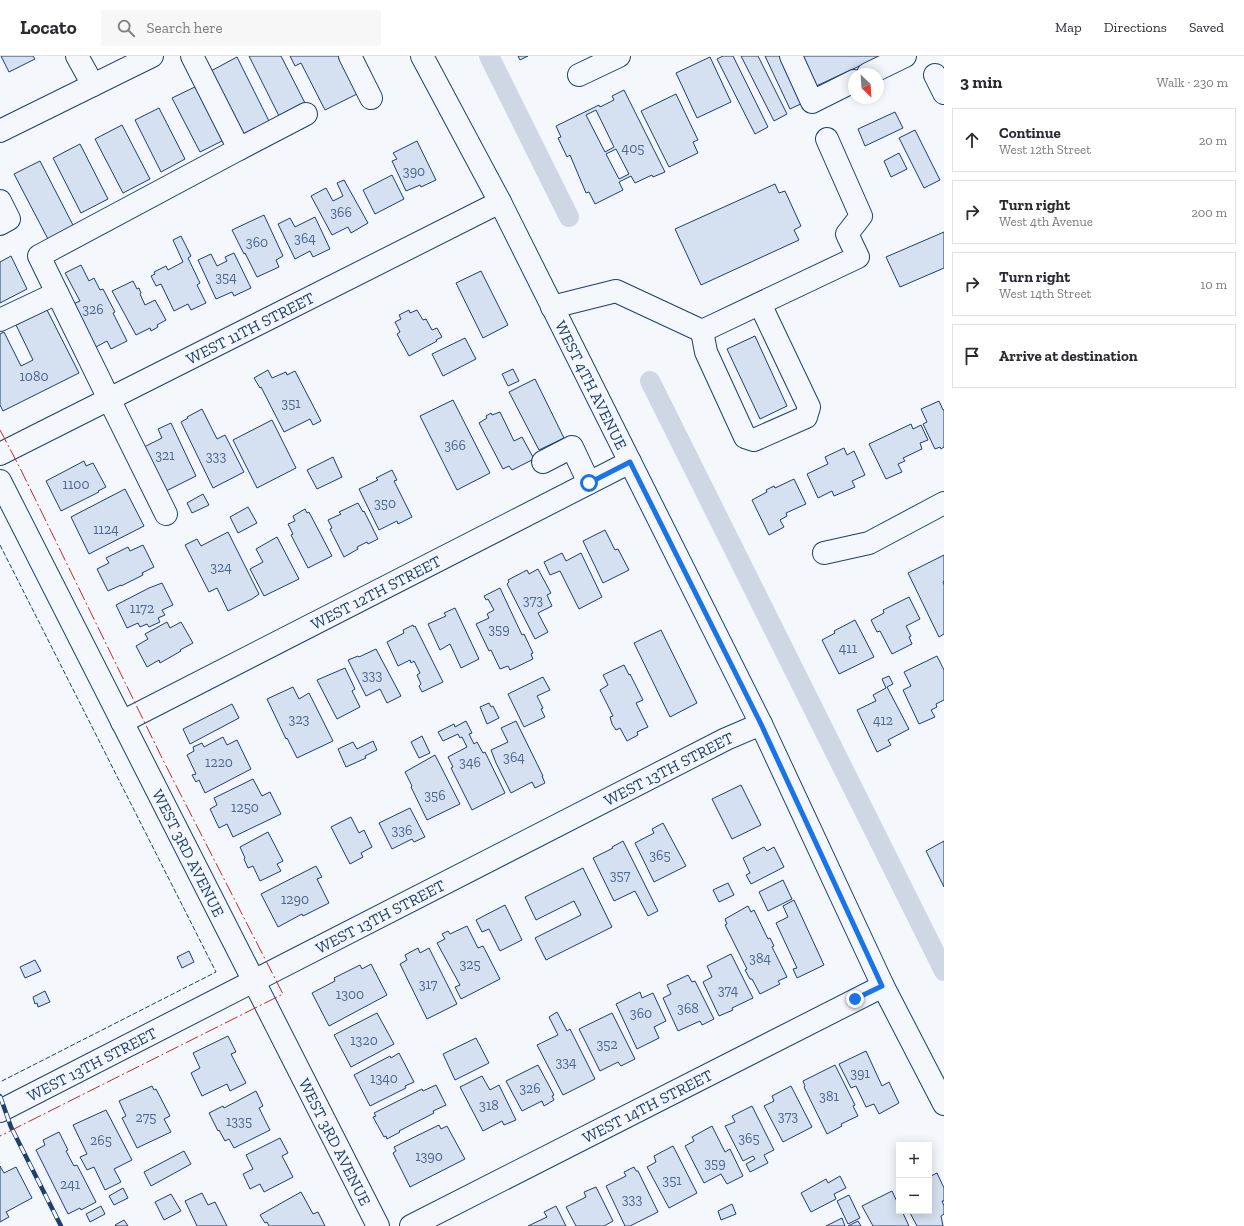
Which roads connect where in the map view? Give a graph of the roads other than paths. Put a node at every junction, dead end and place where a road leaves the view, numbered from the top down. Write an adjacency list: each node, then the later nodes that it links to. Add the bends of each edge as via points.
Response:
1 (77, 56): 12 (street)
2 (152, 56): 12 (street)
3 (192, 56): 17 (street)
4 (350, 56): 13 (street)
5 (422, 56): 19 (street, WEST 4TH AVENUE)
6 (619, 56): 9 (street)
7 (791, 56): 11 (street, via 812,102)
8 (905, 56): 10 (street)
9 (586, 67)
10 (880, 68)
11 (848, 84)
12 (93, 85): 15 (street)
13 (371, 98)
14 (306, 114): 17 (street)
15 (0, 131)
16 (827, 139): 22 (street, via 862,216 847,234 858,257)
17 (239, 149): 21 (street, via 39,256)
18 (0, 201): 20 (street, via 9,219)
19 (500, 202): 23 (street, WEST 4TH AVENUE); 26 (street, WEST 11TH STREET)
20 (0, 224)
21 (57, 293): 24 (street); 26 (street)
22 (760, 304): 25 (street); 25 (street, via 809,407 806,417 754,440 745,437 706,352)
23 (552, 307): 25 (street, via 616,292); 29 (street, WEST 4TH AVENUE)
24 (0, 320)
25 (702, 331)
26 (108, 400): 27 (street, WEST 11TH STREET); 33 (street)
27 (0, 454)
28 (543, 462): 31 (street, via 572,447)
29 (630, 462): 31 (street, WEST 12TH STREET); 36 (street, WEST 4TH AVENUE)
30 (0, 480): 35 (street, WEST 3RD AVENUE)
31 (589, 483): 35 (street, WEST 12TH STREET)
32 (944, 503): 34 (street, via 869,542)
33 (166, 514)
34 (824, 553)
35 (122, 722): 37 (street, WEST 3RD AVENUE)
36 (761, 724): 37 (street, WEST 13TH STREET, via 726,739); 38 (street, WEST 4TH AVENUE)
37 (254, 982): 40 (street, WEST 13TH STREET); 41 (street, WEST 3RD AVENUE)
38 (882, 986): 39 (street, WEST 4TH AVENUE); 42 (street, WEST 14TH STREET)
39 (944, 1104)
40 (0, 1111)
41 (378, 1226)
42 (411, 1226)

